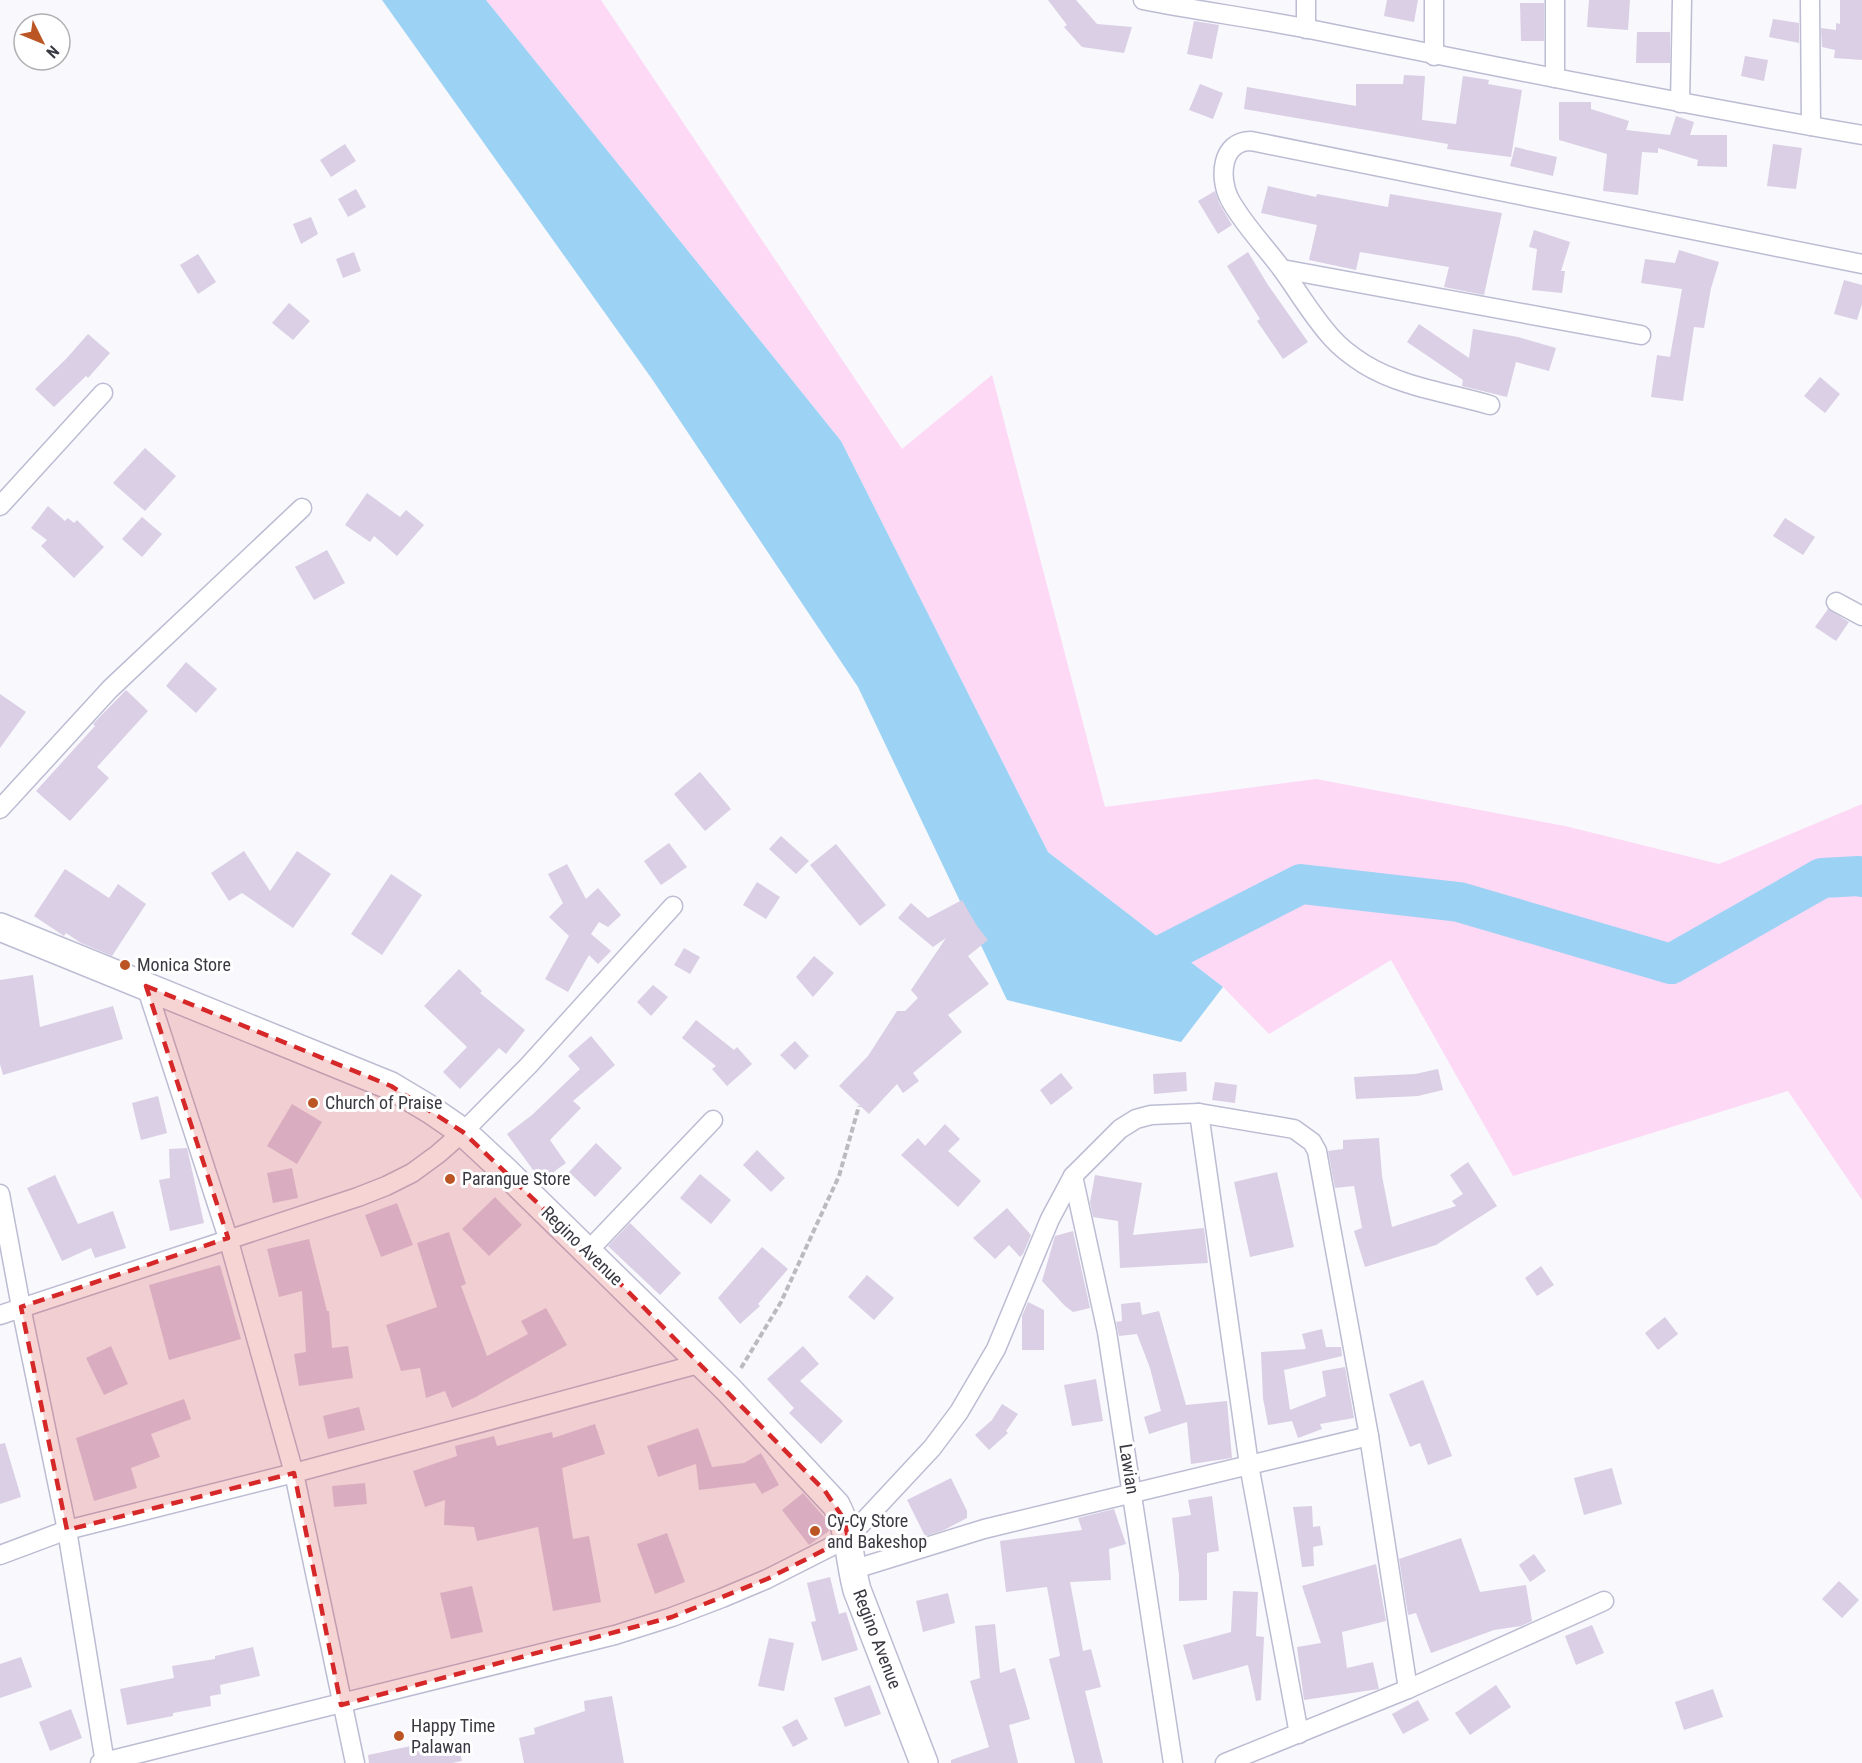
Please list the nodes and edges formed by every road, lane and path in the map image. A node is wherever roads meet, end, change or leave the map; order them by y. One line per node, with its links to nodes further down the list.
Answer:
1 (1143, 0): 7 (street)
2 (1306, 0): 8 (street)
3 (1434, 0): 9 (street)
4 (1555, 0): 10 (street)
5 (1682, 0): 11 (street)
6 (1810, 0): 12 (street)
7 (1182, 4): 8 (street)
8 (1306, 29): 9 (street)
9 (1434, 56): 10 (street)
10 (1555, 78): 11 (street)
11 (1680, 103): 12 (street)
12 (1811, 126): 13 (street)
13 (1862, 135)
14 (1862, 264): 15 (street)
15 (1282, 269): 16 (street); 18 (street)
16 (1641, 335)
17 (103, 393): 19 (street)
18 (1490, 405)
19 (0, 506)
20 (302, 508): 23 (street)
21 (1836, 602): 22 (street)
22 (1862, 616)
23 (0, 809)
24 (673, 906): 30 (street)
25 (0, 927): 26 (street, Regino Avenue)
26 (146, 986): 30 (street, Regino Avenue); 33 (street)
27 (859, 1106): 38 (path)
28 (1199, 1113): 31 (street); 39 (street); 40 (street)
29 (713, 1119): 34 (street)
30 (463, 1132): 33 (street); 34 (street, Regino Avenue)
31 (1073, 1176): 42 (street, Lawian); 44 (street)
32 (0, 1194): 35 (street)
33 (228, 1238): 35 (street); 41 (street)
34 (588, 1251): 37 (street, Regino Avenue)
35 (21, 1307): 36 (street); 43 (street)
36 (0, 1315)
37 (702, 1364): 38 (street, Regino Avenue); 41 (street)
38 (728, 1389): 44 (street, Regino Avenue)
39 (1369, 1436): 40 (street); 48 (street)
40 (1249, 1465): 42 (street); 50 (street)
41 (294, 1473): 43 (street); 49 (street)
42 (1132, 1491): 46 (street); 54 (street, Lawian)
43 (67, 1530): 45 (street); 51 (street)
44 (848, 1538): 46 (street, Regino Avenue); 49 (street)
45 (0, 1555)
46 (852, 1570): 53 (street, Regino Avenue)
47 (1604, 1602): 48 (street)
48 (1408, 1689): 50 (street)
49 (341, 1705): 51 (street); 52 (street)
50 (1299, 1734): 55 (street)
51 (103, 1763)
52 (355, 1763)
53 (924, 1763)
54 (1173, 1763)
55 (1225, 1763)

